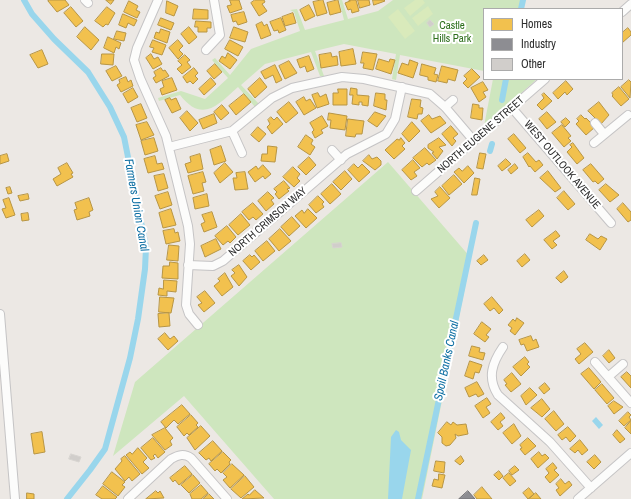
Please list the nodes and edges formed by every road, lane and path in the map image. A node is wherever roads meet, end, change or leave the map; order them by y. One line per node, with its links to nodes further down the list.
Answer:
1 (158, 0): 17 (street)
2 (214, 0): 5 (street)
3 (631, 4): 4 (street)
4 (623, 11)
5 (206, 50)
6 (544, 80): 10 (street, NORTH EUGENE STREET)
7 (402, 87): 9 (street); 13 (street); 20 (street, NORTH CRIMSON WAY)
8 (453, 100): 9 (street)
9 (445, 107): 15 (street)
10 (512, 108): 15 (street, NORTH EUGENE STREET); 22 (street, WEST OUTLOOK AVENUE)
11 (630, 115): 14 (street)
12 (595, 123): 14 (street)
13 (232, 131): 17 (street); 19 (street)
14 (604, 134): 16 (street)
15 (474, 141): 21 (street, NORTH EUGENE STREET)
16 (594, 143)
17 (169, 147): 23 (street)
18 (332, 150): 20 (street)
19 (242, 153)
20 (341, 160): 23 (street, NORTH CRIMSON WAY)
21 (416, 191)
22 (611, 223)
23 (188, 265): 25 (street)
24 (0, 314): 33 (street)
25 (198, 326)
26 (503, 347): 32 (street)
27 (595, 362): 29 (street)
28 (623, 364): 29 (street)
29 (608, 377): 30 (street)
30 (631, 403)
31 (631, 453): 32 (street)
32 (591, 488): 36 (street)
33 (15, 499)
34 (128, 499): 35 (street)
35 (227, 499)
36 (578, 499)

